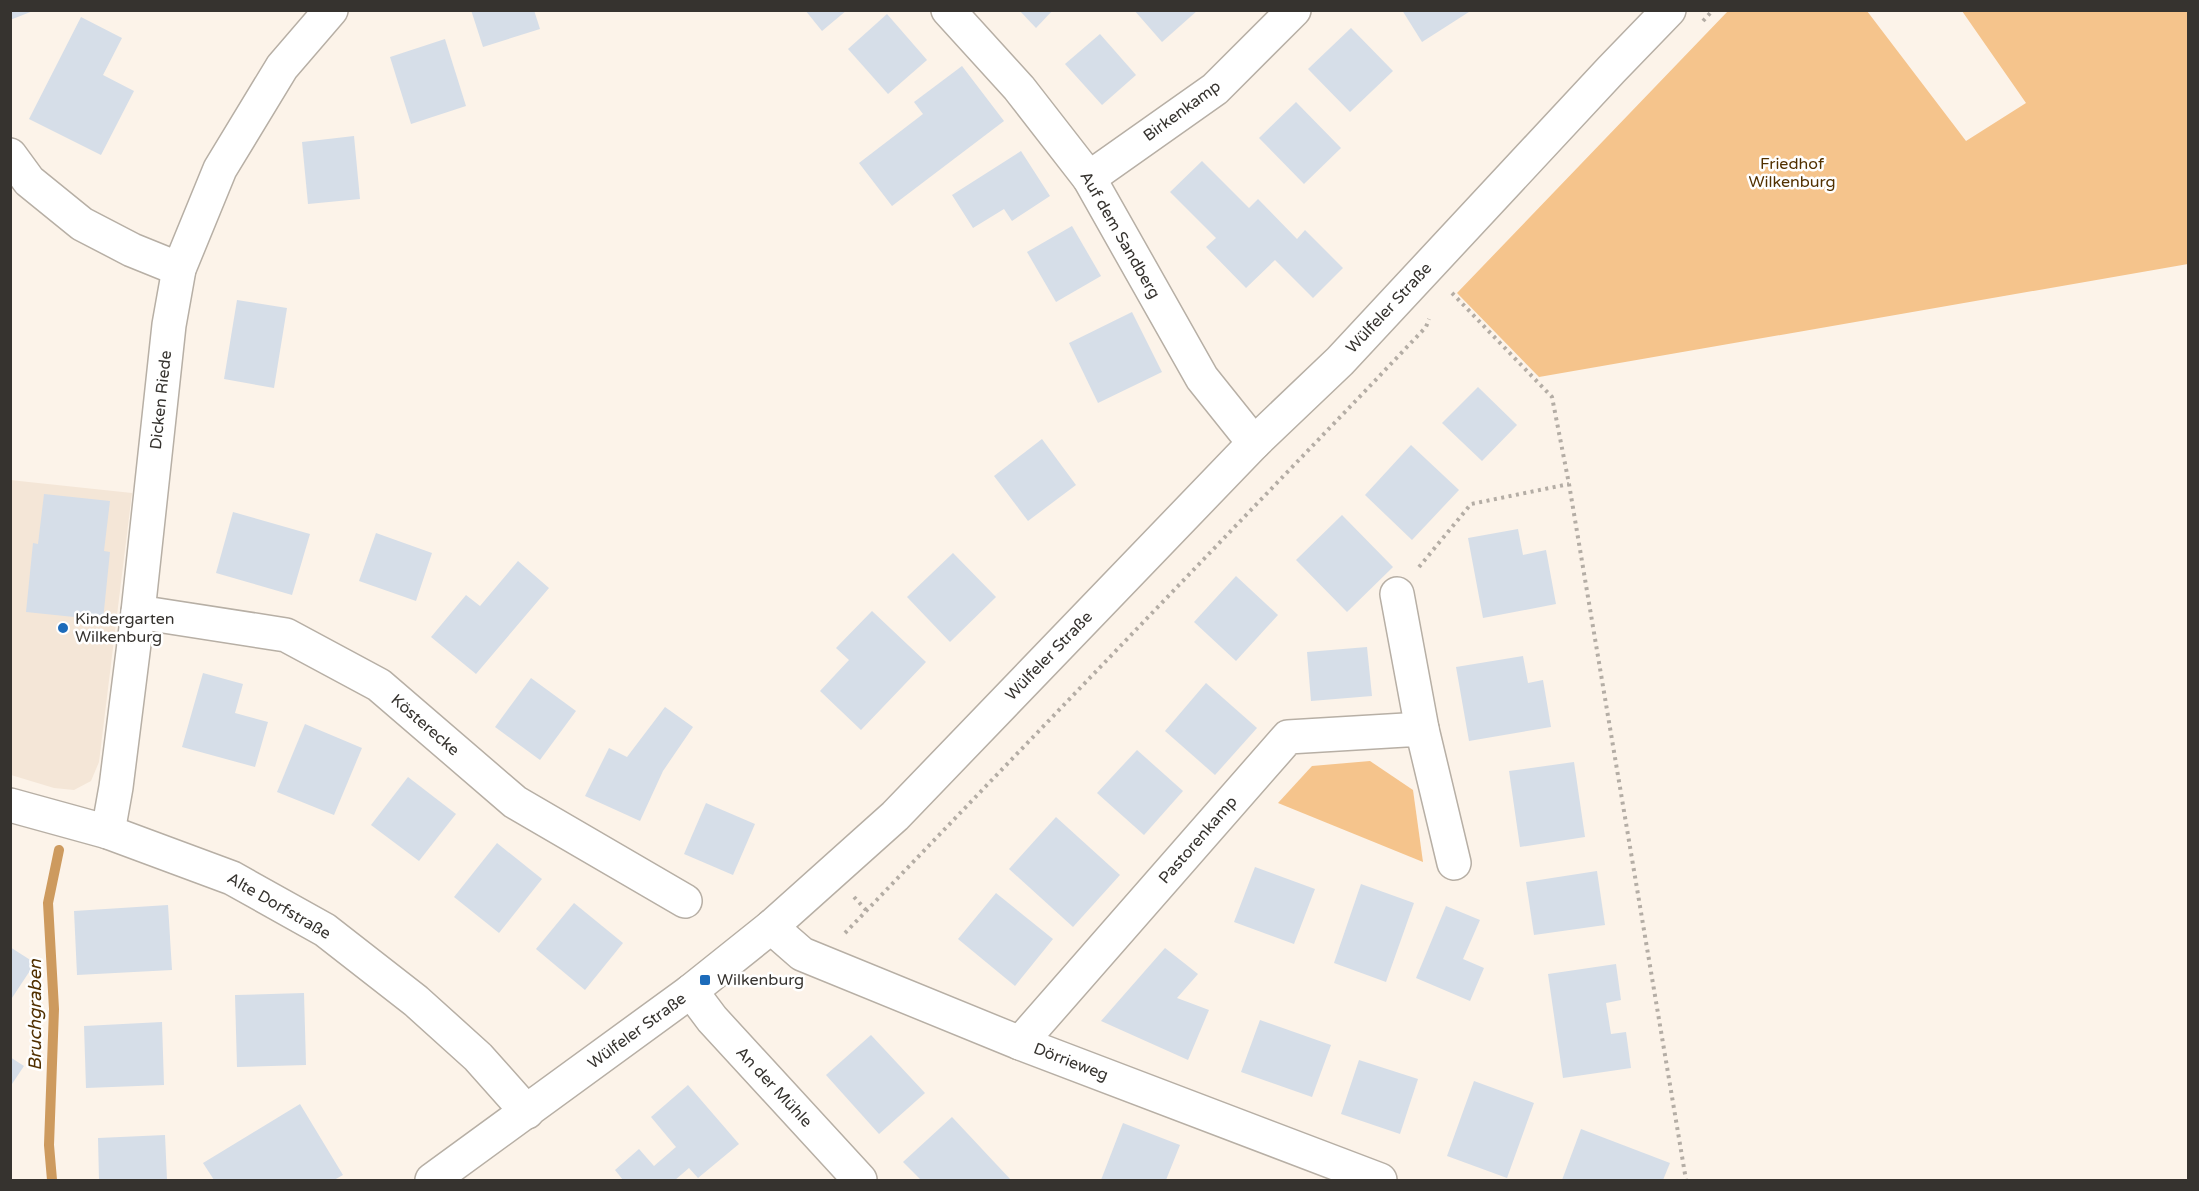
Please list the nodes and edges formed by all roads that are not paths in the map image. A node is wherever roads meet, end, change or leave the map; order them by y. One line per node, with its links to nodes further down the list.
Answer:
1 (331, 10): 7 (street, Dicken Riede)
2 (948, 10): 6 (street, Auf dem Sandberg)
3 (1294, 10): 6 (street, Birkenkamp)
4 (1669, 10): 8 (street, Wülfeler Straße)
5 (10, 155): 7 (street)
6 (1089, 178): 8 (street, Auf dem Sandberg)
7 (179, 269): 10 (street, Dicken Riede)
8 (1254, 442): 16 (street, Wülfeler Straße)
9 (1397, 594): 11 (street)
10 (138, 612): 13 (street, Dicken Riede); 15 (street, Kösterecke)
11 (1422, 729): 14 (street); 18 (street, Pastorenkamp)
12 (10, 805): 13 (street, Alte Dorfstraße)
13 (108, 832): 19 (street, Alte Dorfstraße)
14 (1454, 862)
15 (685, 901)
16 (771, 927): 17 (street, Wülfeler Straße); 18 (street, Dörrieweg)
17 (692, 991): 19 (street, Wülfeler Straße); 21 (street, An der Mühle)
18 (1020, 1043): 22 (street, Dörrieweg)
19 (527, 1112): 20 (street, Wülfeler Straße)
20 (432, 1180)
21 (860, 1180)
22 (1380, 1180)

